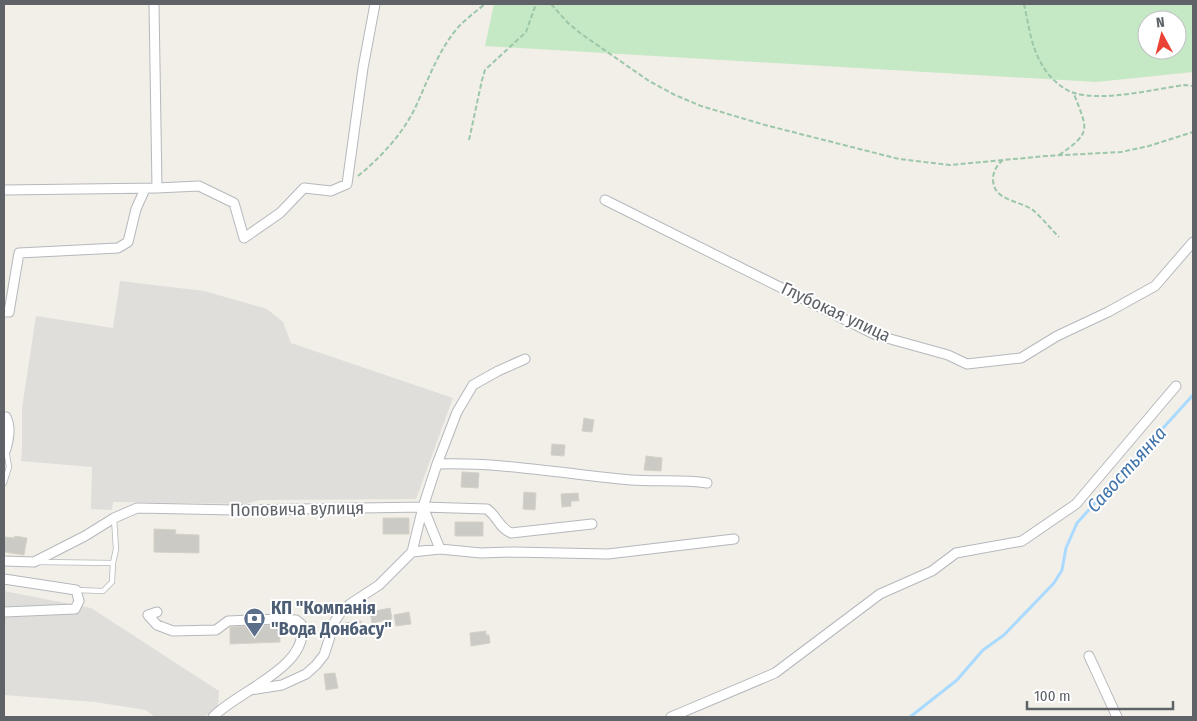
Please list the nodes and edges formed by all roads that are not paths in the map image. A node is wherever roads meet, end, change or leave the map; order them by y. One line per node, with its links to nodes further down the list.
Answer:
1 (154, 4): 3 (street)
2 (375, 4): 3 (street)
3 (157, 188): 4 (street)
4 (146, 189): 5 (street); 8 (street)
5 (4, 190)
6 (606, 200): 7 (street, Глубокая улица)
7 (1193, 242)
8 (4, 312)
9 (524, 360): 13 (street)
10 (1176, 386): 32 (street)
11 (4, 417): 12 (street)
12 (5, 449): 14 (lane)
13 (437, 464): 15 (street); 16 (street)
14 (4, 483)
15 (707, 483)
16 (423, 507): 17 (street, Поповича вулиця); 18 (street, Поповича вулиця); 20 (street); 21 (street)
17 (114, 518): 23 (street, Поповича вулиця); 24 (lane)
18 (592, 524)
19 (734, 539): 20 (street)
20 (440, 549): 21 (street)
21 (412, 552): 30 (street)
22 (4, 561): 23 (street, Поповича вулиця)
23 (34, 562): 24 (lane)
24 (113, 563): 26 (lane)
25 (4, 578): 26 (street)
26 (76, 590): 27 (street)
27 (4, 612)
28 (157, 612): 30 (street)
29 (1090, 656): 33 (street)
30 (250, 690): 31 (street)
31 (213, 717)
32 (671, 717)
33 (1117, 717)

